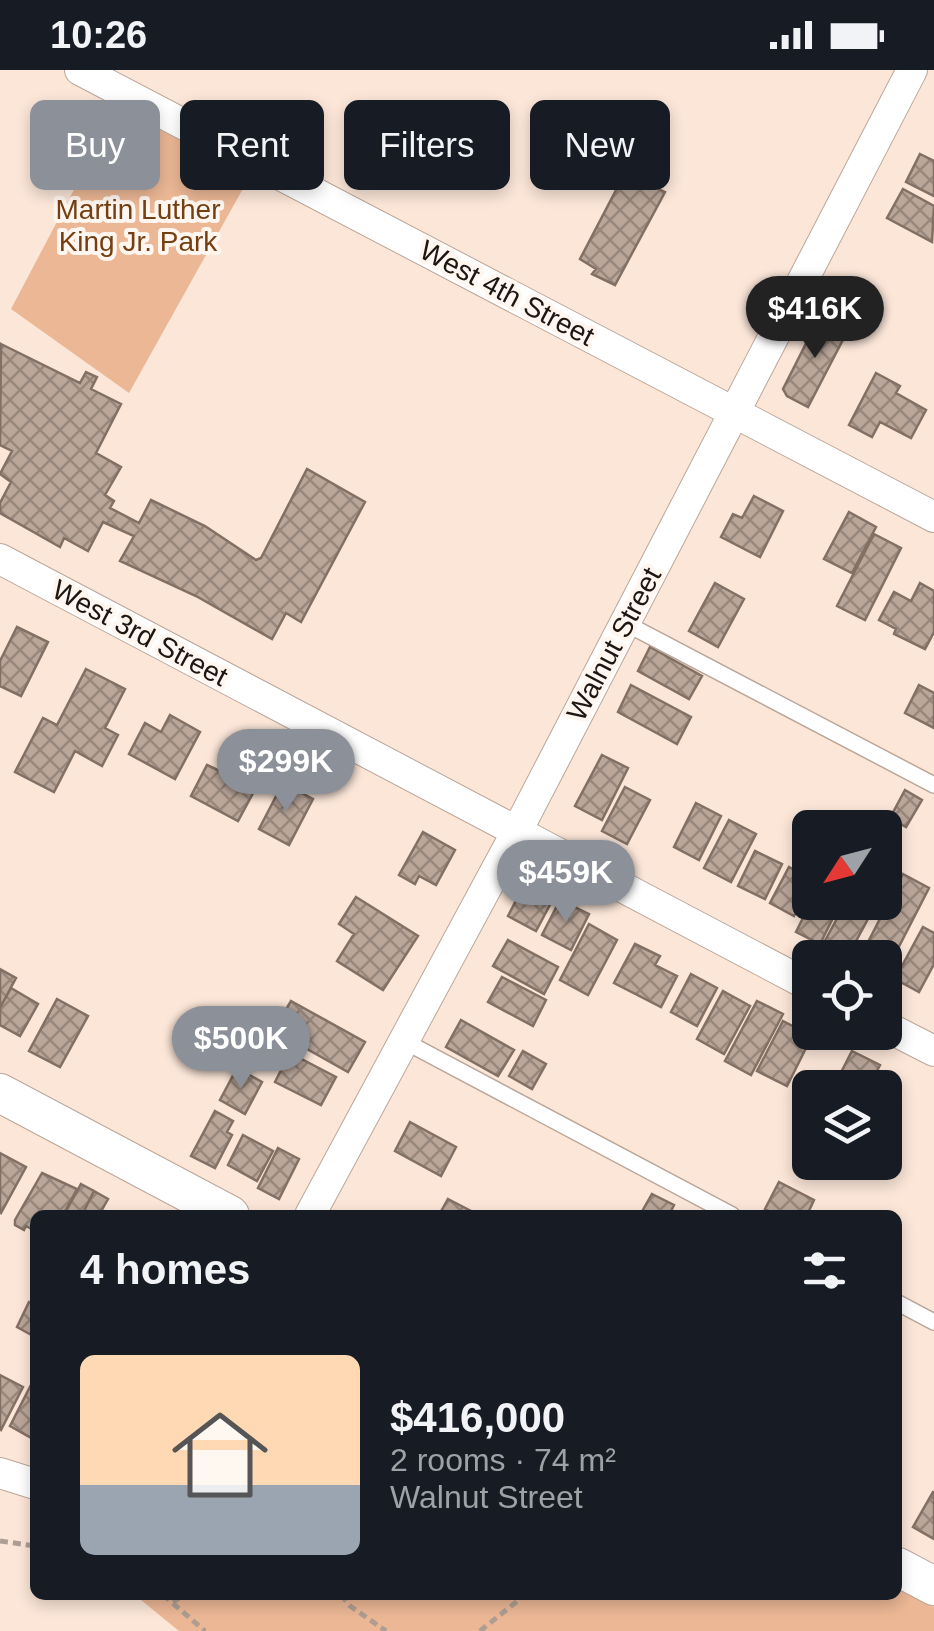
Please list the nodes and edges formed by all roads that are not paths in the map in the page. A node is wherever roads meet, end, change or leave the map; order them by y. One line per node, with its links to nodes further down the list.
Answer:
1 (80, 70): 3 (street, West 4th Street)
2 (912, 70): 3 (street, Walnut Street)
3 (736, 413): 4 (street, West 4th Street); 6 (street, Walnut Street)
4 (934, 517)
5 (0, 559): 8 (street, West 3rd Street)
6 (625, 623): 7 (lane); 8 (street, Walnut Street)
7 (934, 786)
8 (516, 832): 9 (street, West 3rd Street); 11 (street, Walnut Street)
9 (792, 977)
10 (902, 1035): 12 (street)
11 (404, 1041): 15 (street, Walnut Street); 16 (lane)
12 (934, 1051)
13 (0, 1093): 14 (street)
14 (221, 1210)
15 (313, 1210)
16 (723, 1210)
17 (902, 1305): 18 (lane)
18 (934, 1322)
19 (0, 1474): 20 (street)
20 (30, 1483)
21 (902, 1569): 22 (street)
22 (934, 1586)

